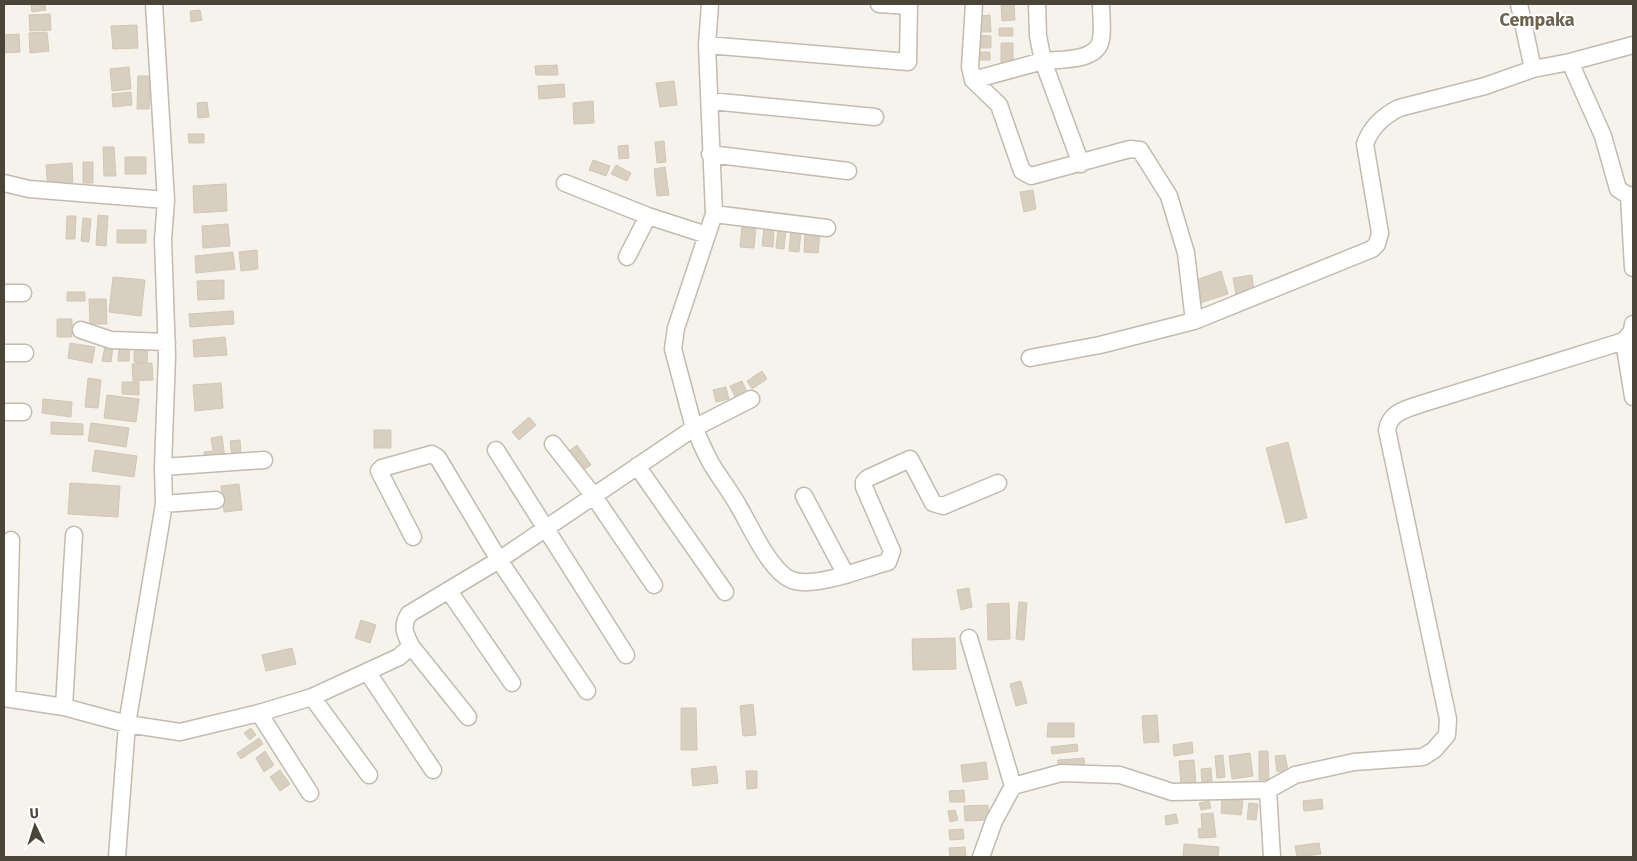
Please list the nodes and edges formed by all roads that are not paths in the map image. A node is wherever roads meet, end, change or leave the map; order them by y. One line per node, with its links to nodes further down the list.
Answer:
1 (154, 4): 23 (street)
2 (710, 4): 9 (street)
3 (879, 4): 8 (street)
4 (974, 4): 14 (street)
5 (1037, 4): 11 (street)
6 (1101, 4): 11 (street)
7 (1519, 4): 13 (street)
8 (909, 5): 9 (street)
9 (707, 45): 15 (street)
10 (1633, 45): 12 (street)
11 (1043, 61): 14 (street); 18 (street)
12 (1570, 62): 13 (street); 22 (street)
13 (1533, 69): 32 (street)
14 (974, 80): 18 (street)
15 (711, 101): 16 (street); 17 (street)
16 (875, 117)
17 (710, 154): 19 (street); 24 (street)
18 (1080, 164): 32 (street)
19 (848, 171)
20 (4, 183): 23 (street)
21 (565, 183): 25 (street)
22 (1631, 196): 29 (street)
23 (166, 200): 36 (street)
24 (714, 214): 26 (street); 27 (street)
25 (648, 216): 27 (street); 28 (street)
26 (827, 228)
27 (707, 235): 44 (street)
28 (627, 256)
29 (1633, 268)
30 (4, 293): 31 (street)
31 (23, 293)
32 (1194, 321): 39 (street)
33 (1633, 324): 35 (street)
34 (81, 330): 36 (street)
35 (1624, 341): 40 (street); 79 (street)
36 (166, 342): 49 (street)
37 (4, 353): 38 (street)
38 (25, 353)
39 (1030, 358)
40 (1633, 397)
41 (750, 399): 44 (street)
42 (4, 412): 43 (street)
43 (23, 412)
44 (694, 428): 48 (street); 60 (street)
45 (553, 444): 51 (street)
46 (496, 450): 55 (street)
47 (264, 460): 49 (street)
48 (638, 466): 51 (street); 63 (street)
49 (163, 467): 54 (street)
50 (998, 483): 60 (street)
51 (593, 495): 55 (street); 61 (street)
52 (804, 496): 60 (street)
53 (216, 500): 54 (street)
54 (164, 504): 75 (street)
55 (545, 529): 59 (street); 66 (street)
56 (74, 534): 72 (street)
57 (413, 537): 59 (street)
58 (11, 540): 71 (street)
59 (499, 560): 62 (street); 69 (street)
60 (846, 575)
61 (654, 585)
62 (449, 591): 65 (street); 68 (street)
63 (725, 592)
64 (969, 638): 78 (street)
65 (411, 646): 67 (street); 74 (street)
66 (626, 655)
67 (368, 673): 70 (street); 76 (street)
68 (512, 682)
69 (587, 691)
70 (312, 697): 73 (street); 77 (street)
71 (6, 698): 72 (street)
72 (64, 707): 75 (street)
73 (259, 713): 75 (street); 80 (street)
74 (468, 718)
75 (127, 724): 81 (street)
76 (433, 770)
77 (369, 775)
78 (1012, 786): 79 (street); 82 (street)
79 (1268, 790): 83 (street)
80 (310, 793)
81 (117, 857)
82 (981, 857)
83 (1272, 857)

